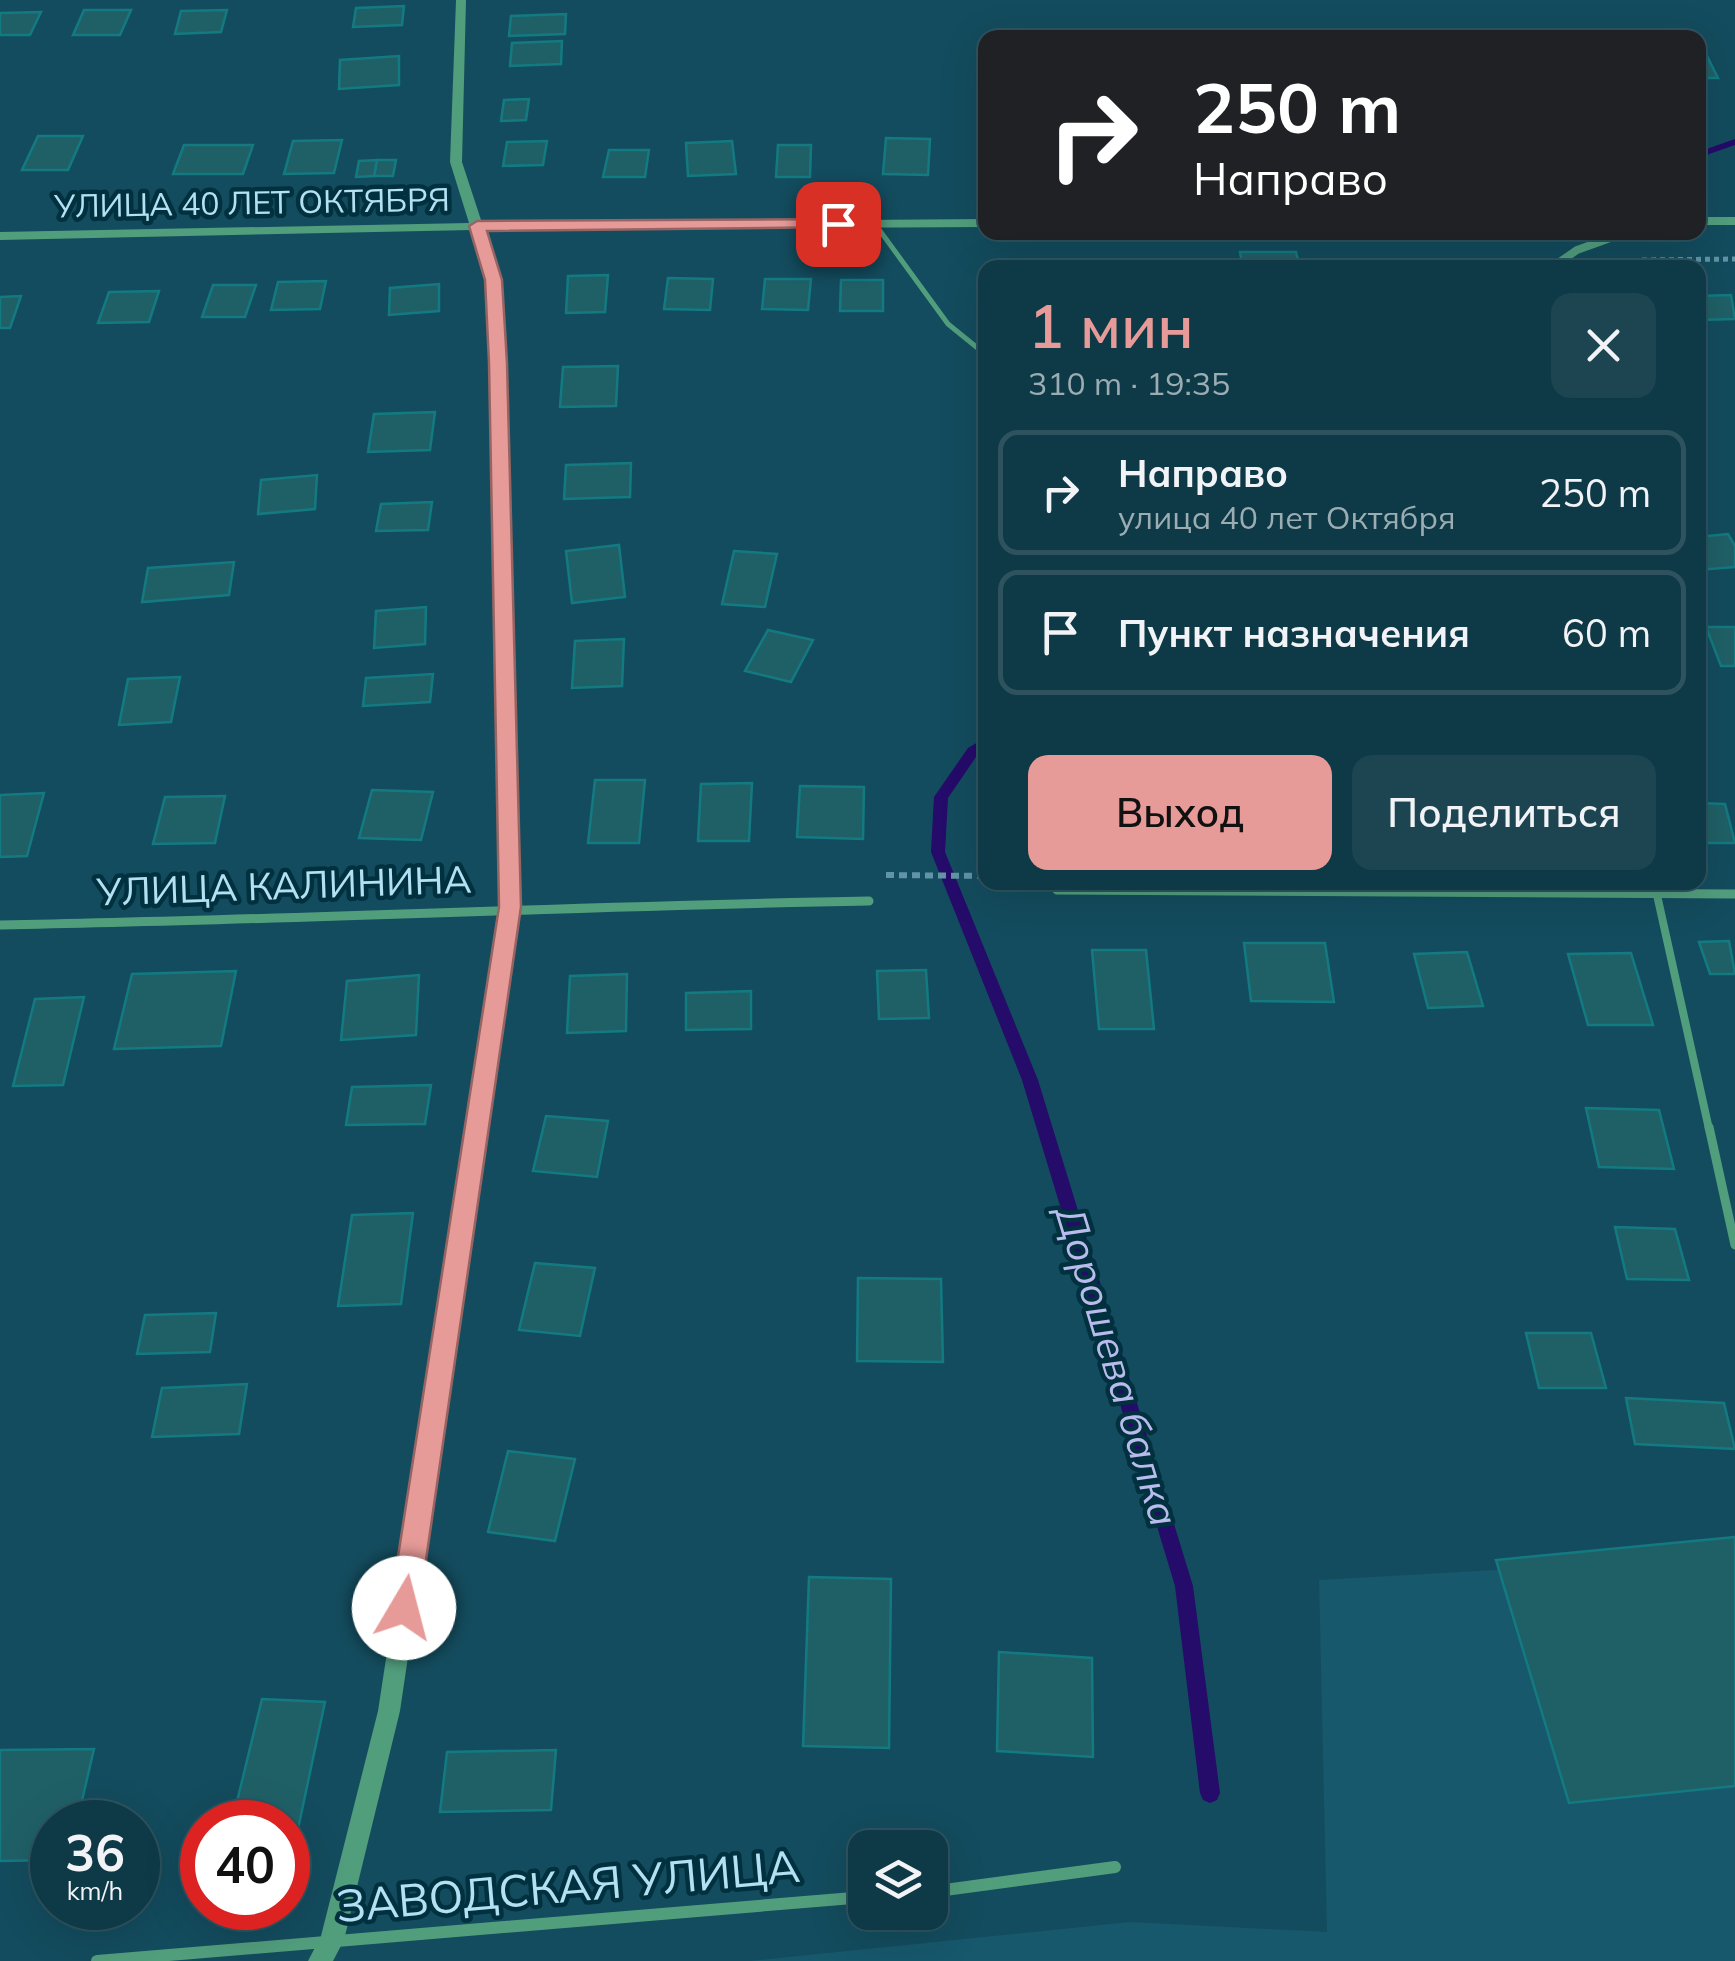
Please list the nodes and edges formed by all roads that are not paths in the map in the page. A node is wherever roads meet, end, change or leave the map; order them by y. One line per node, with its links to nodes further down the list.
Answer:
1 (461, 0): 6 (street)
2 (1706, 221): 3 (street)
3 (1735, 221)
4 (978, 223): 5 (street, УЛИЦА 40 ЛЕТ ОКТЯБРЯ)
5 (875, 224): 6 (street, УЛИЦА 40 ЛЕТ ОКТЯБРЯ); 10 (lane)
6 (477, 226): 7 (street, УЛИЦА 40 ЛЕТ ОКТЯБРЯ); 17 (street)
7 (0, 236)
8 (1605, 240): 9 (street)
9 (1563, 260)
10 (978, 348)
11 (1057, 890): 14 (street)
12 (1694, 890): 15 (street)
13 (1735, 894): 15 (street)
14 (1656, 895): 15 (street); 19 (lane)
15 (1696, 895)
16 (870, 901): 17 (street, УЛИЦА КАЛИНИНА)
17 (510, 907): 18 (street, УЛИЦА КАЛИНИНА); 23 (street)
18 (0, 925)
19 (1735, 1245)
20 (1115, 1867): 21 (street)
21 (948, 1890)
22 (848, 1898): 23 (street, ЗАВОДСКАЯ УЛИЦА)
23 (332, 1940): 24 (street, ЗАВОДСКАЯ УЛИЦА); 25 (street)
24 (97, 1961)
25 (320, 1961)

